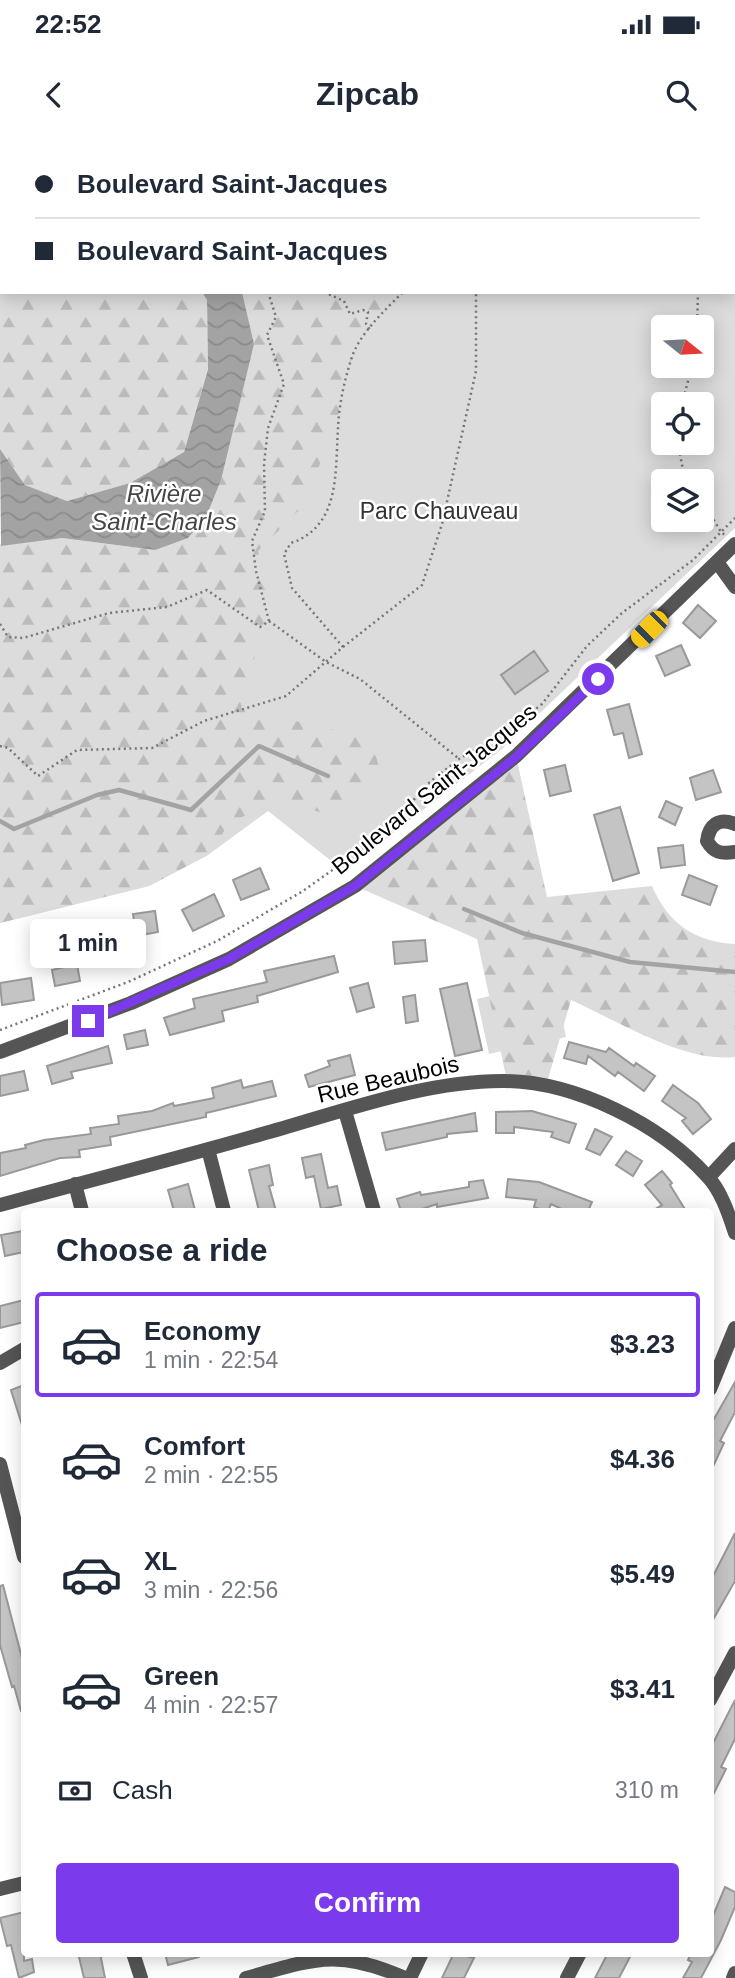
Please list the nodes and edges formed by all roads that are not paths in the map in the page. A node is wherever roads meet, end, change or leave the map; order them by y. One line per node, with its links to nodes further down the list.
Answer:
1 (734, 547): 2 (street, Boulevard Saint-Jacques)
2 (717, 562): 3 (street); 6 (street, Boulevard Saint-Jacques)
3 (735, 587)
4 (735, 824): 5 (street)
5 (735, 852)
6 (0, 1052)
7 (345, 1111): 8 (street, Rue Beaubois); 10 (street, Rue Beaubois); 15 (street)
8 (208, 1149): 11 (street, Rue Beaubois); 14 (street)
9 (735, 1149): 10 (street)
10 (709, 1177): 16 (street, Rue Beaubois)
11 (75, 1184): 12 (street, Rue Beaubois); 13 (street)
12 (0, 1205)
13 (81, 1208)
14 (223, 1208)
15 (373, 1208)
16 (735, 1233)
17 (735, 1328): 20 (street)
18 (21, 1351): 19 (street)
19 (0, 1363)
20 (714, 1378)
21 (0, 1464): 22 (street)
22 (21, 1545)
23 (735, 1653): 24 (street)
24 (714, 1692)
25 (21, 1884): 26 (street)
26 (0, 1889)
27 (134, 1957): 31 (street)
28 (420, 1957): 33 (street)
29 (578, 1957): 34 (street)
30 (735, 1973): 35 (street)
31 (141, 1978)
32 (246, 1978): 33 (street)
33 (408, 1978)
34 (567, 1978)
35 (733, 1978)

